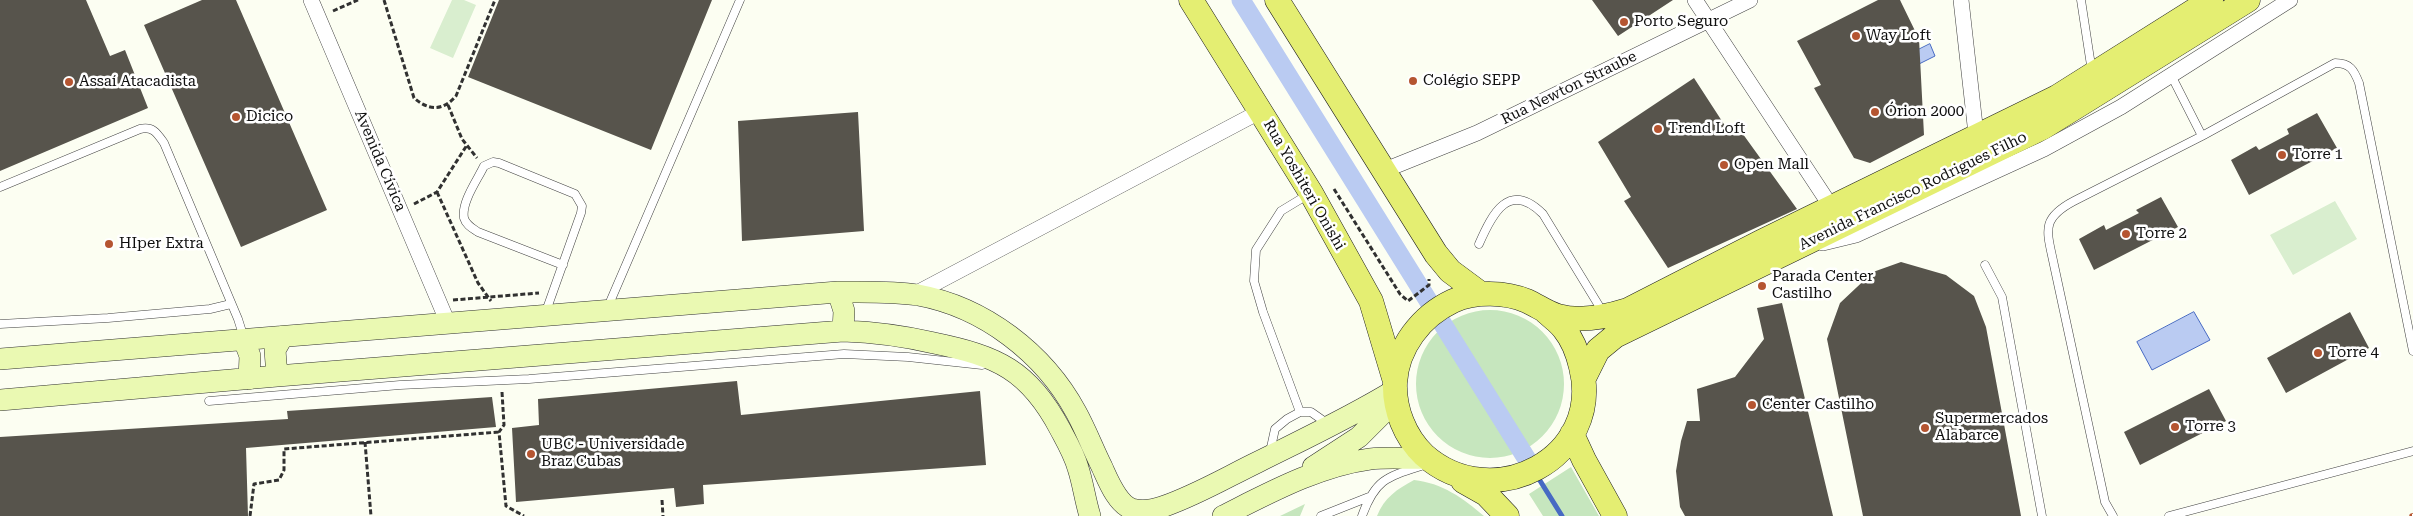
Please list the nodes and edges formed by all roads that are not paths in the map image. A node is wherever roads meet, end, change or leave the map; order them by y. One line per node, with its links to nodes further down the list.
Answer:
1 (311, 0): 33 (street, Avenida Cívica)
2 (740, 0): 29 (lane)
3 (1191, 0): 14 (main road, Rua Yoshiteri Onishi)
4 (1277, 0): 17 (main road)
5 (1750, 0): 11 (street, Rua Newton Straube)
6 (1960, 0): 16 (street)
7 (2081, 0): 12 (lane)
8 (2211, 0): 12 (main road, Avenida Francisco Rodrigues Filho)
9 (2248, 0): 16 (main road, Avenida Francisco Rodrigues Filho)
10 (2290, 0): 13 (street)
11 (1701, 8): 17 (street, Rua Newton Straube); 20 (street)
12 (2092, 74): 16 (main road, Avenida Francisco Rodrigues Filho)
13 (2172, 75): 15 (lane); 22 (street)
14 (1261, 111): 19 (main road, Rua Yoshiteri Onishi); 27 (street)
15 (2202, 136): 38 (lane); 64 (lane)
16 (1978, 148): 20 (main road, Avenida Francisco Rodrigues Filho); 22 (main road, Avenida Francisco Rodrigues Filho)
17 (1385, 170): 26 (main road)
18 (0, 187): 28 (lane)
19 (1321, 189): 43 (main road, Rua Yoshiteri Onishi); 46 (lane)
20 (1832, 208): 32 (main road, Avenida Francisco Rodrigues Filho)
21 (1479, 244): 32 (lane)
22 (1791, 250): 40 (main road, Avenida Francisco Rodrigues Filho)
23 (562, 265): 23 (lane); 31 (lane)
24 (1985, 265): 63 (lane)
25 (848, 292): 27 (street); 29 (street); 37 (street)
26 (1481, 294): 30 (main road, Avenida Francisco Rodrigues Filho); 43 (main road, Avenida Francisco Rodrigues Filho)
27 (913, 295): 55 (street)
28 (231, 304): 34 (lane); 36 (lane)
29 (607, 310): 31 (street)
30 (1545, 311): 32 (main road, Avenida Francisco Rodrigues Filho); 40 (main road, Avenida Francisco Rodrigues Filho)
31 (544, 316): 33 (street)
32 (1606, 317)
33 (448, 323): 35 (street)
34 (0, 324)
35 (283, 336): 36 (street); 41 (street)
36 (244, 340): 39 (street); 42 (street)
37 (849, 343): 41 (street); 56 (street)
38 (2413, 351)
39 (0, 359)
40 (1584, 378): 48 (main road, Avenida Francisco Rodrigues Filho)
41 (278, 386): 42 (street)
42 (250, 388): 44 (street); 45 (lane)
43 (1395, 390): 47 (street); 51 (main road, Avenida Francisco Rodrigues Filho); 52 (street, Avenida Francisco Rodrigues Filho)
44 (0, 400)
45 (209, 402)
46 (1300, 412): 47 (lane); 50 (lane)
47 (1330, 426): 50 (street)
48 (1572, 434): 51 (main road, Avenida Francisco Rodrigues Filho); 62 (main road)
49 (2413, 451): 65 (lane)
50 (1269, 456): 55 (street)
51 (1434, 463): 52 (street, Avenida Francisco Rodrigues Filho); 53 (lane); 61 (main road)
52 (1284, 486): 57 (street, Avenida Francisco Rodrigues Filho)
53 (1369, 497): 54 (lane); 60 (lane)
54 (1348, 506): 58 (lane); 59 (lane)
55 (1124, 512)
56 (1089, 515)
57 (1223, 516)
58 (1321, 516)
59 (1344, 516)
60 (1362, 516)
61 (1507, 516)
62 (1615, 516)
63 (2042, 516)
64 (2113, 516)
65 (2169, 516)

